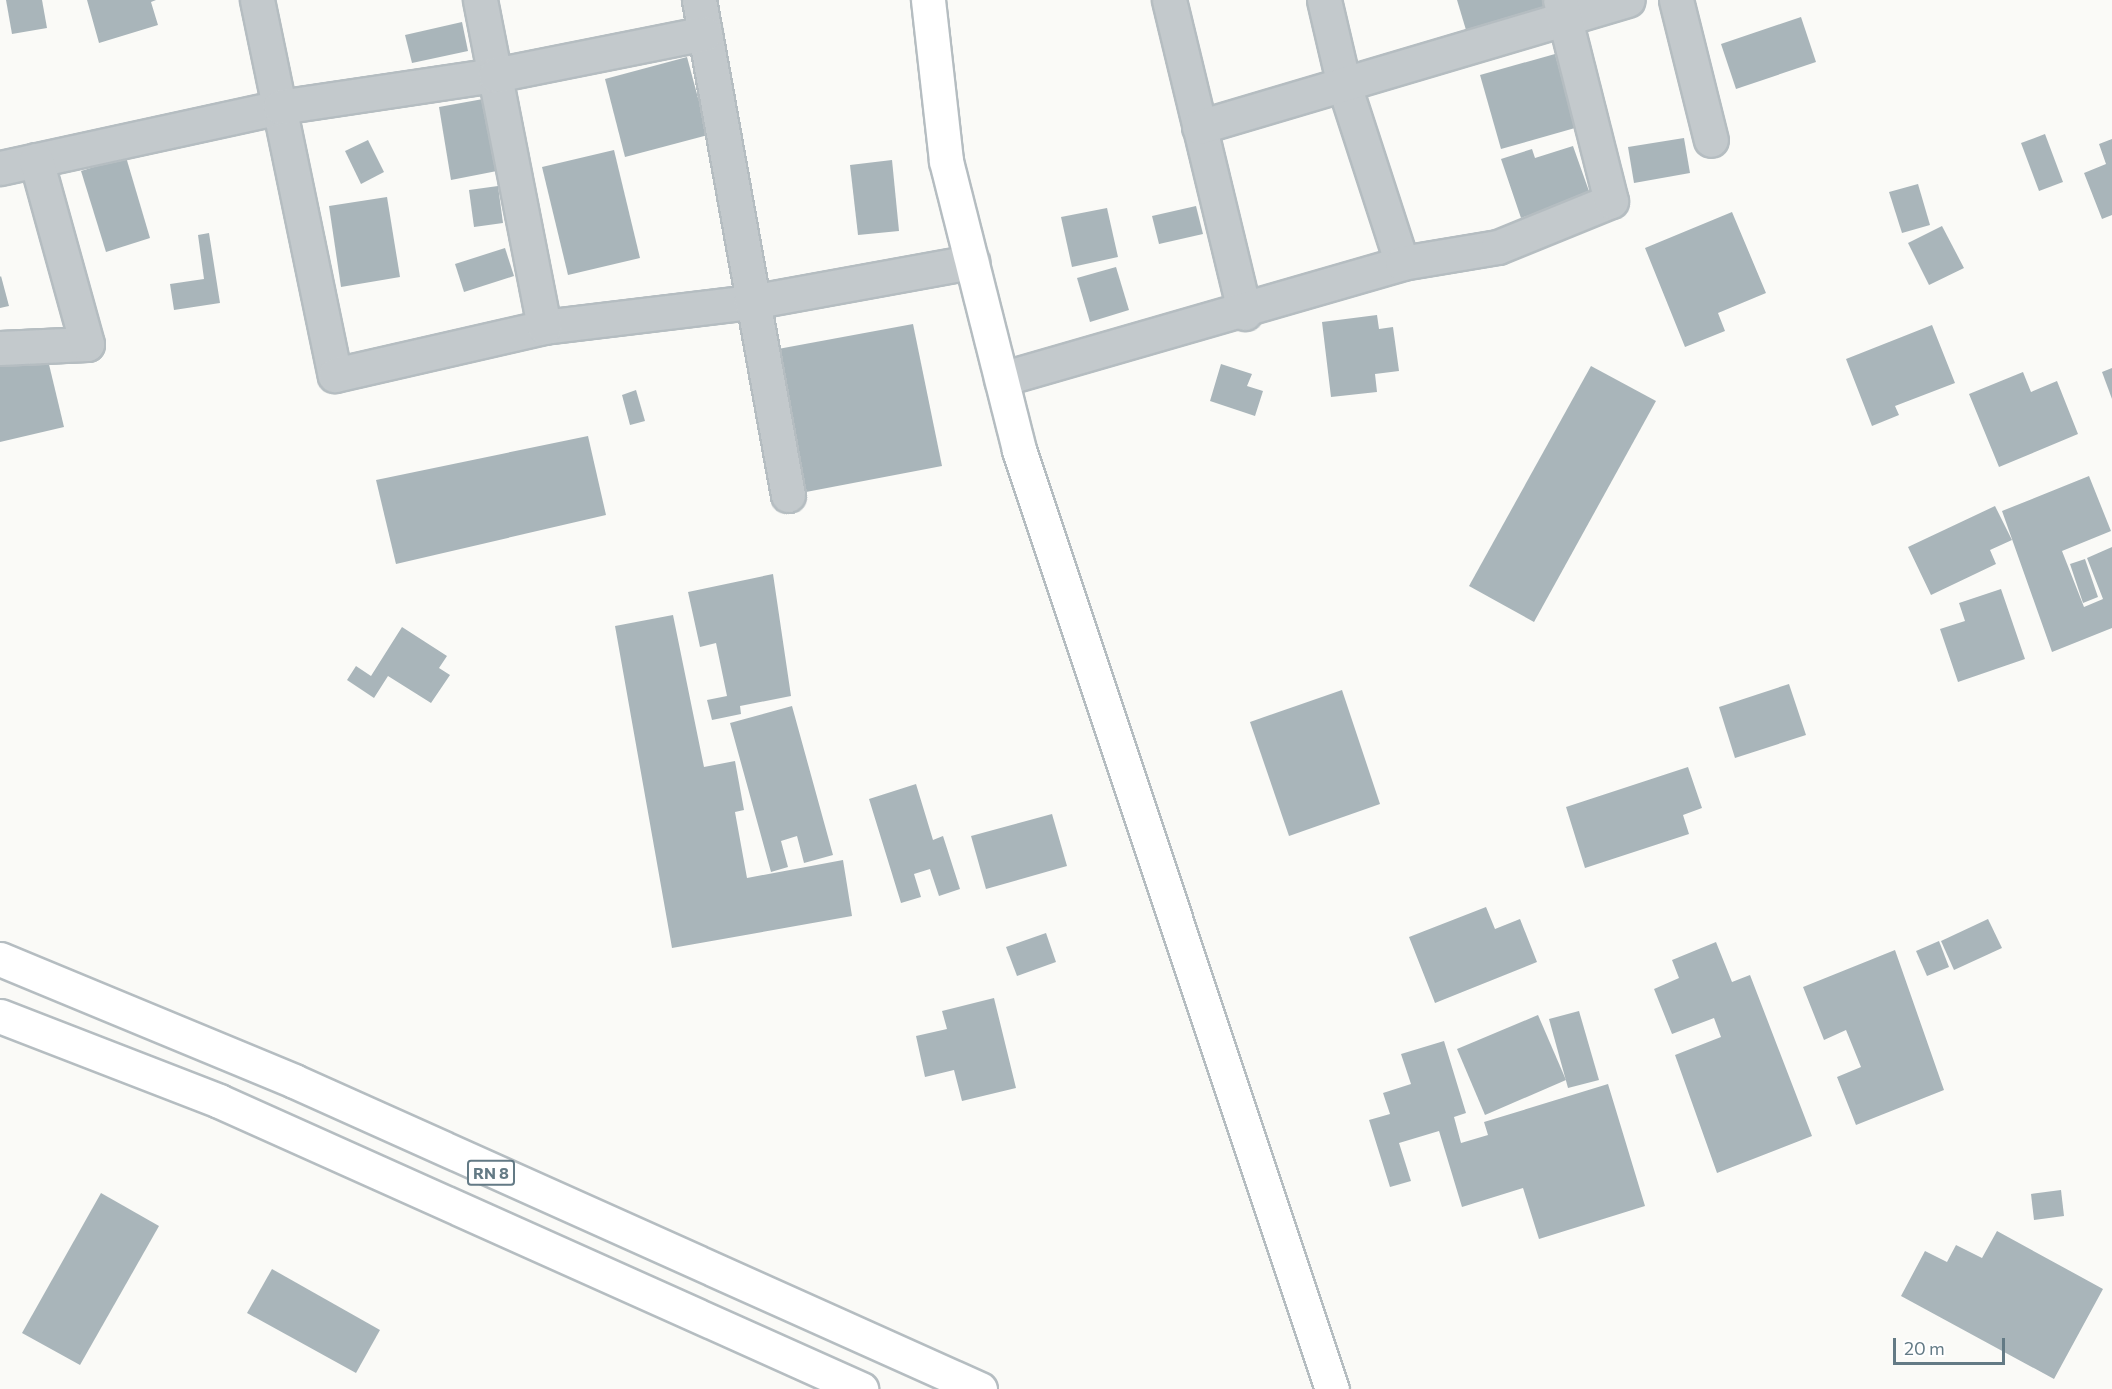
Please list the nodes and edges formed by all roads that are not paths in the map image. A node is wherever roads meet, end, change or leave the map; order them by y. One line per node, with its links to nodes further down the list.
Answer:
1 (257, 0): 13 (street)
2 (480, 0): 11 (street)
3 (699, 0): 10 (street)
4 (928, 0): 18 (main road)
5 (1169, 0): 14 (street)
6 (1324, 0): 12 (street)
7 (1628, 0): 9 (street)
8 (1676, 0): 15 (street)
9 (1564, 10): 12 (street); 19 (street)
10 (705, 33): 11 (street); 20 (street)
11 (495, 75): 13 (street); 22 (street)
12 (1344, 85): 14 (street); 19 (street)
13 (279, 107): 16 (street); 22 (street)
14 (1199, 128): 21 (street)
15 (1711, 140)
16 (36, 160): 17 (street); 23 (street)
17 (0, 168)
18 (972, 262): 20 (street); 24 (main road)
19 (1402, 263): 21 (street)
20 (751, 302): 22 (street); 25 (street)
21 (1245, 313): 24 (street)
22 (544, 327)
23 (0, 348)
24 (1001, 379): 30 (main road)
25 (788, 495)
26 (0, 959): 29 (main road, RN 8)
27 (0, 1016): 28 (main road, RN 8)
28 (861, 1389)
29 (980, 1389)
30 (1332, 1389)

